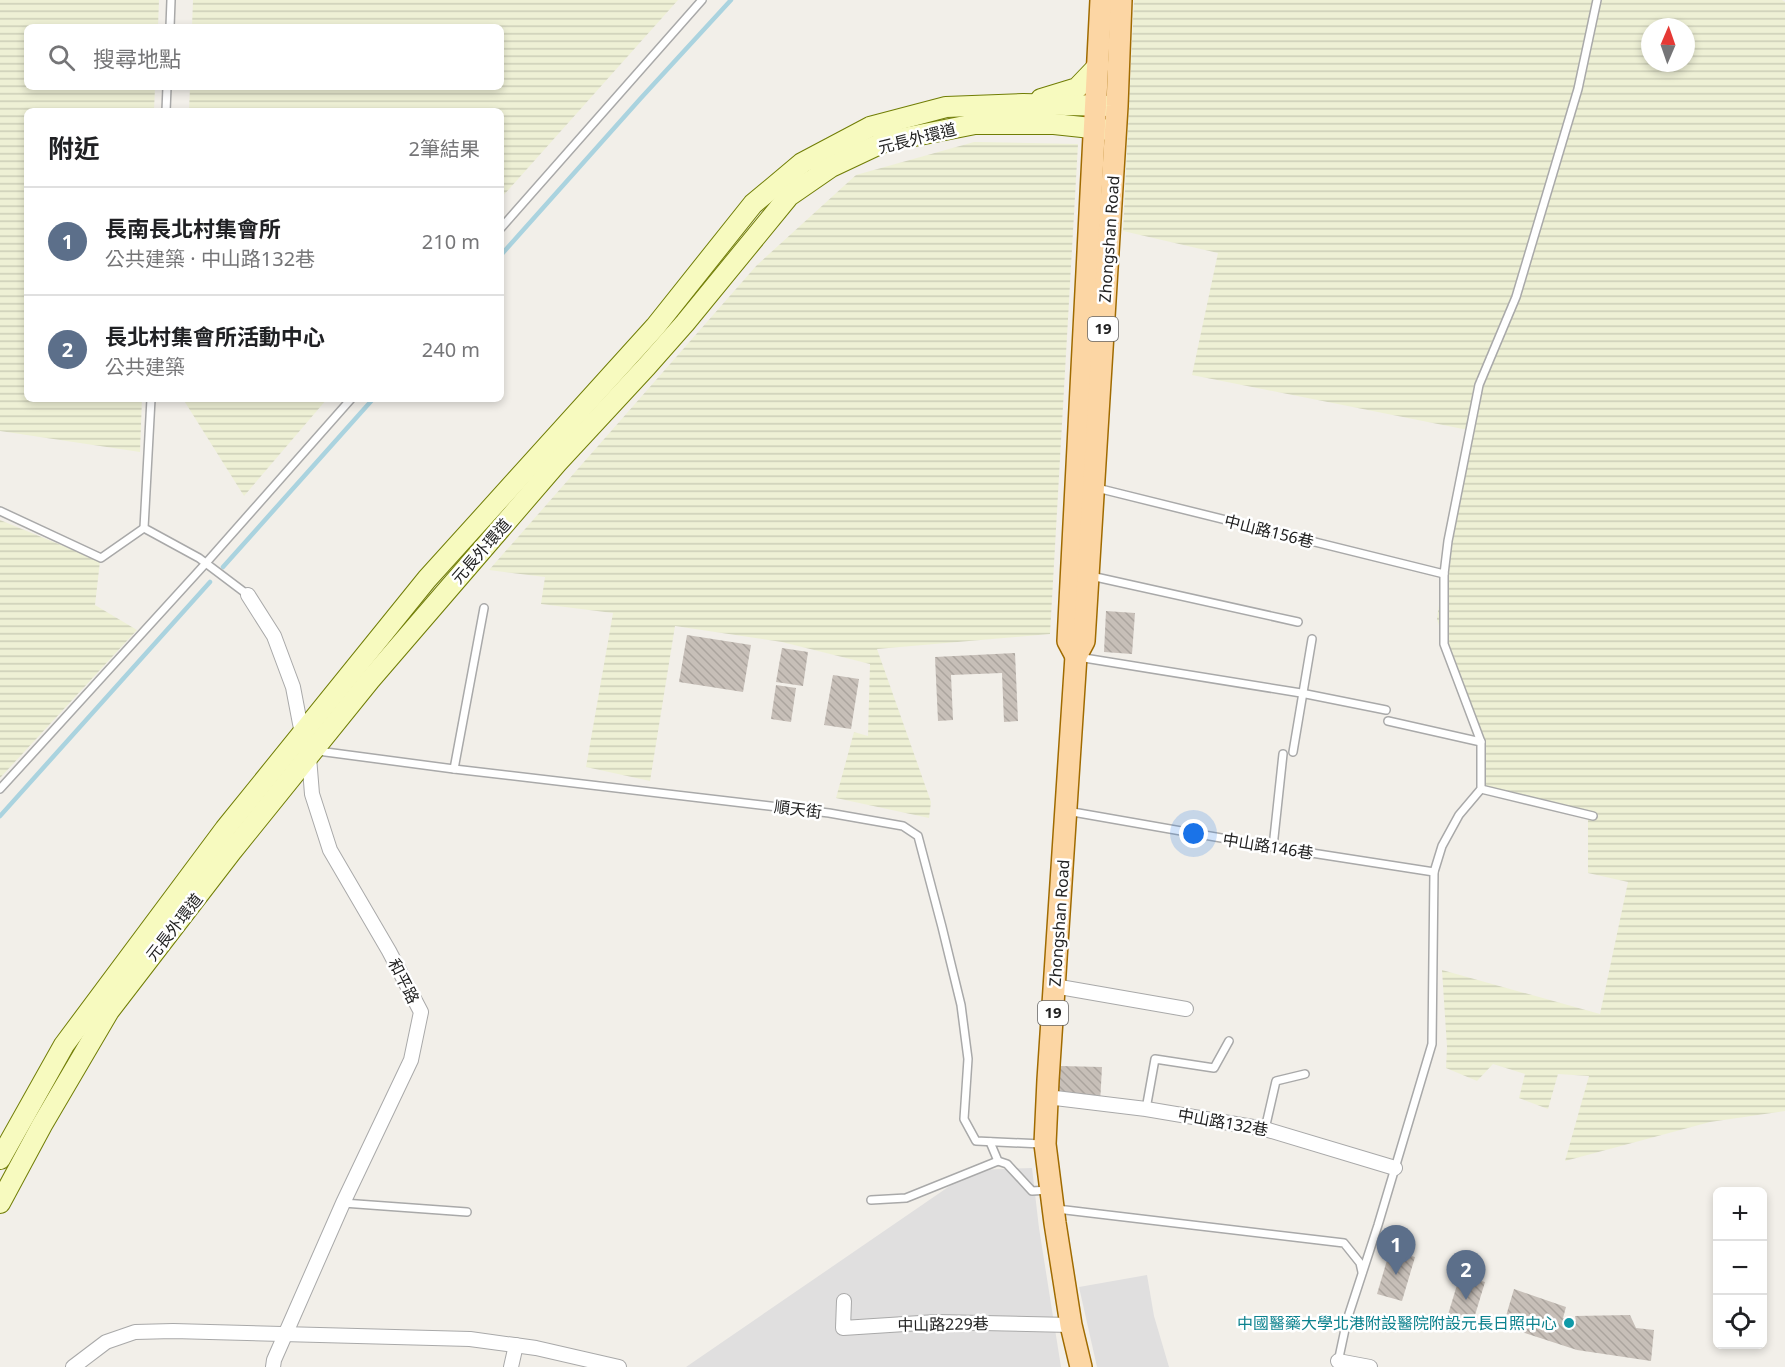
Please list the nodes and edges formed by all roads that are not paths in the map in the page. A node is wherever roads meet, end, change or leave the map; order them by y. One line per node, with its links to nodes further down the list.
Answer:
1 (171, 0): 6 (lane)
2 (702, 0): 13 (lane)
3 (1101, 0): 7 (main road, Zhongshan Road / 19)
4 (1121, 0): 10 (main road, Zhongshan Road / 19)
5 (1598, 0): 20 (lane)
6 (170, 24)
7 (1099, 65): 9 (street); 10 (main road, Zhongshan Road / 19)
8 (167, 90): 11 (lane)
9 (1023, 104): 10 (street, 元長外環道); 30 (street, 元長外環道)
10 (1107, 106): 12 (main road, Zhongshan Road / 19)
11 (165, 108)
12 (1105, 129): 16 (main road, Zhongshan Road / 19); 26 (main road, Zhongshan Road / 19); 33 (street, 元長外環道)
13 (504, 225)
14 (151, 402): 18 (lane)
15 (348, 402): 19 (lane)
16 (1094, 487): 20 (lane, 中山路156巷); 21 (main road, Zhongshan Road / 19)
17 (0, 511): 18 (lane)
18 (144, 528): 19 (lane)
19 (206, 563): 22 (lane); 36 (lane)
20 (1444, 574): 31 (lane)
21 (1088, 575): 24 (lane); 26 (main road, Zhongshan Road / 19)
22 (248, 595): 30 (street, 和平路)
23 (484, 608): 35 (lane)
24 (1298, 622)
25 (1312, 639): 27 (lane)
26 (1076, 656): 27 (lane); 38 (main road, Zhongshan Road / 19)
27 (1302, 693): 28 (lane); 32 (lane)
28 (1386, 710)
29 (1388, 721): 31 (lane)
30 (302, 734): 33 (street, 和平路); 51 (street, 元長外環道)
31 (1481, 742): 37 (lane)
32 (1293, 752)
33 (312, 754): 35 (lane, 順天街); 56 (street, 元長外環道); 57 (street, 和平路)
34 (1282, 754): 40 (lane)
35 (454, 769): 49 (lane, 順天街)
36 (0, 789)
37 (1481, 789): 39 (lane); 41 (lane)
38 (1067, 811): 40 (lane, 中山路146巷); 42 (main road, Zhongshan Road / 19)
39 (1593, 816)
40 (1273, 847): 41 (lane, 中山路146巷)
41 (1434, 872): 53 (lane)
42 (1054, 986): 43 (street); 46 (main road, Zhongshan Road / 19)
43 (1186, 1009)
44 (1229, 1041): 47 (lane)
45 (1305, 1074): 48 (lane)
46 (1047, 1097): 47 (street, 中山路132巷); 50 (main road, Zhongshan Road / 19)
47 (1146, 1108): 48 (street, 中山路132巷)
48 (1265, 1129): 53 (street, 中山路132巷)
49 (990, 1142): 50 (lane); 52 (lane)
50 (1046, 1144): 54 (main road, Zhongshan Road / 19)
51 (0, 1160)
52 (998, 1161): 54 (lane); 55 (lane)
53 (1395, 1167): 59 (lane)
54 (1053, 1199): 59 (lane); 61 (main road, Zhongshan Road / 19)
55 (871, 1200)
56 (0, 1203)
57 (343, 1203): 58 (lane); 62 (street, 和平路)
58 (467, 1212)
59 (1362, 1272): 64 (lane)
60 (844, 1301): 61 (street, 中山路229巷)
61 (1071, 1324): 69 (main road, Zhongshan Road / 19)
62 (285, 1334): 63 (street); 65 (street); 66 (street, 和平路)
63 (516, 1345): 67 (street); 68 (street)
64 (1337, 1364): 70 (street)
65 (73, 1367)
66 (273, 1367)
67 (511, 1367)
68 (619, 1367)
69 (1082, 1367)
70 (1370, 1367)

